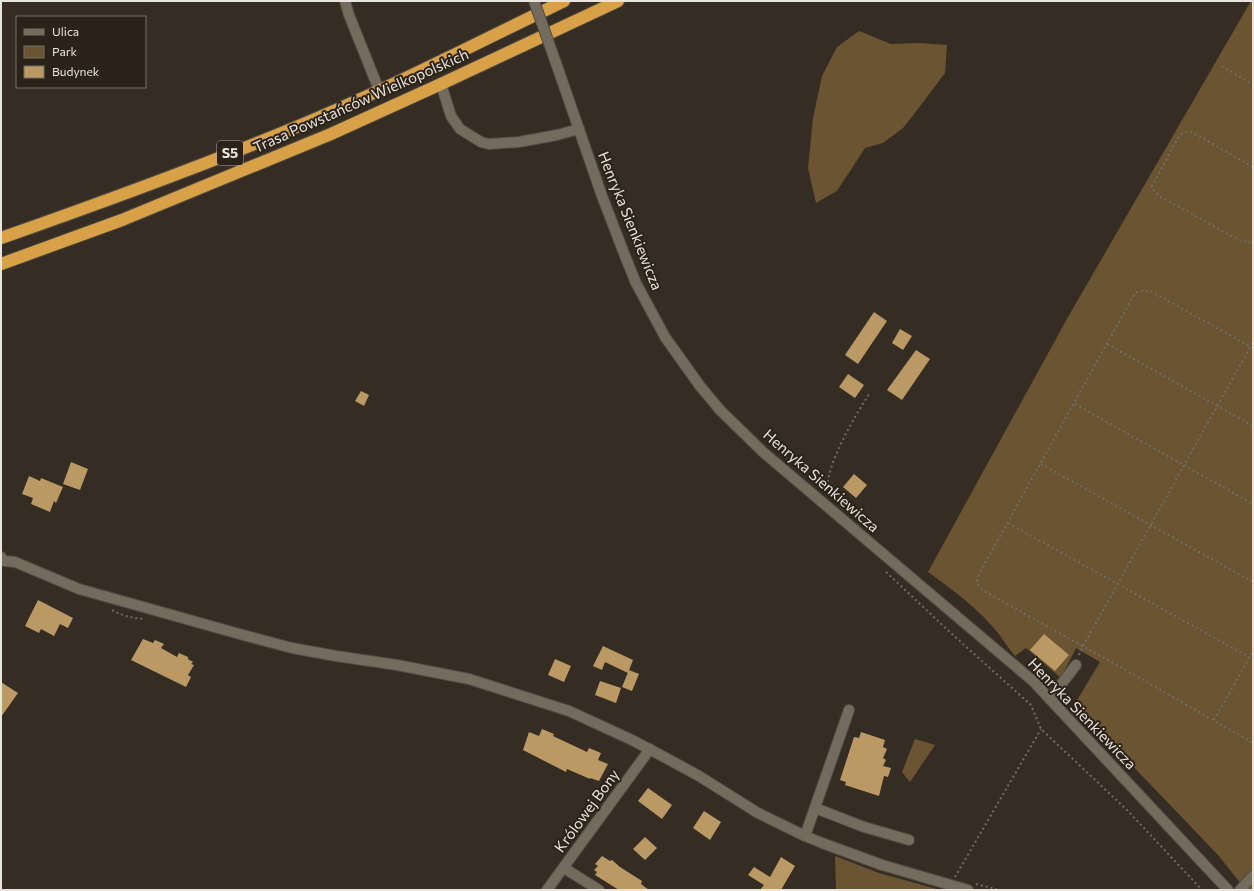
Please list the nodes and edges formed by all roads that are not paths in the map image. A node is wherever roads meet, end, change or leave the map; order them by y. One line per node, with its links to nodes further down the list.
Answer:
1 (345, 1): 6 (street)
2 (534, 1): 7 (street, Henryka Sienkiewicza, bridge)
3 (564, 1): 6 (highway, Trasa Powstańców Wielkopolskich / S5)
4 (618, 1): 5 (highway, Trasa Powstańców Wielkopolskich / S5)
5 (441, 84): 7 (street); 9 (highway, Trasa Powstańców Wielkopolskich / S5)
6 (379, 90): 8 (highway, Trasa Powstańców Wielkopolskich / S5)
7 (579, 129): 12 (street, Henryka Sienkiewicza)
8 (1, 238)
9 (1, 264)
10 (2, 560): 14 (street)
11 (1076, 665): 12 (street)
12 (1050, 699): 23 (street, Henryka Sienkiewicza)
13 (849, 710): 15 (street)
14 (650, 749): 16 (street); 18 (street, Królowej Bony)
15 (815, 808): 16 (street); 17 (street)
16 (805, 836): 20 (street)
17 (909, 840)
18 (564, 868): 21 (street, Królowej Bony); 22 (street)
19 (1253, 876): 24 (street)
20 (969, 886)
21 (547, 890)
22 (599, 890)
23 (1228, 890)
24 (1240, 890)

